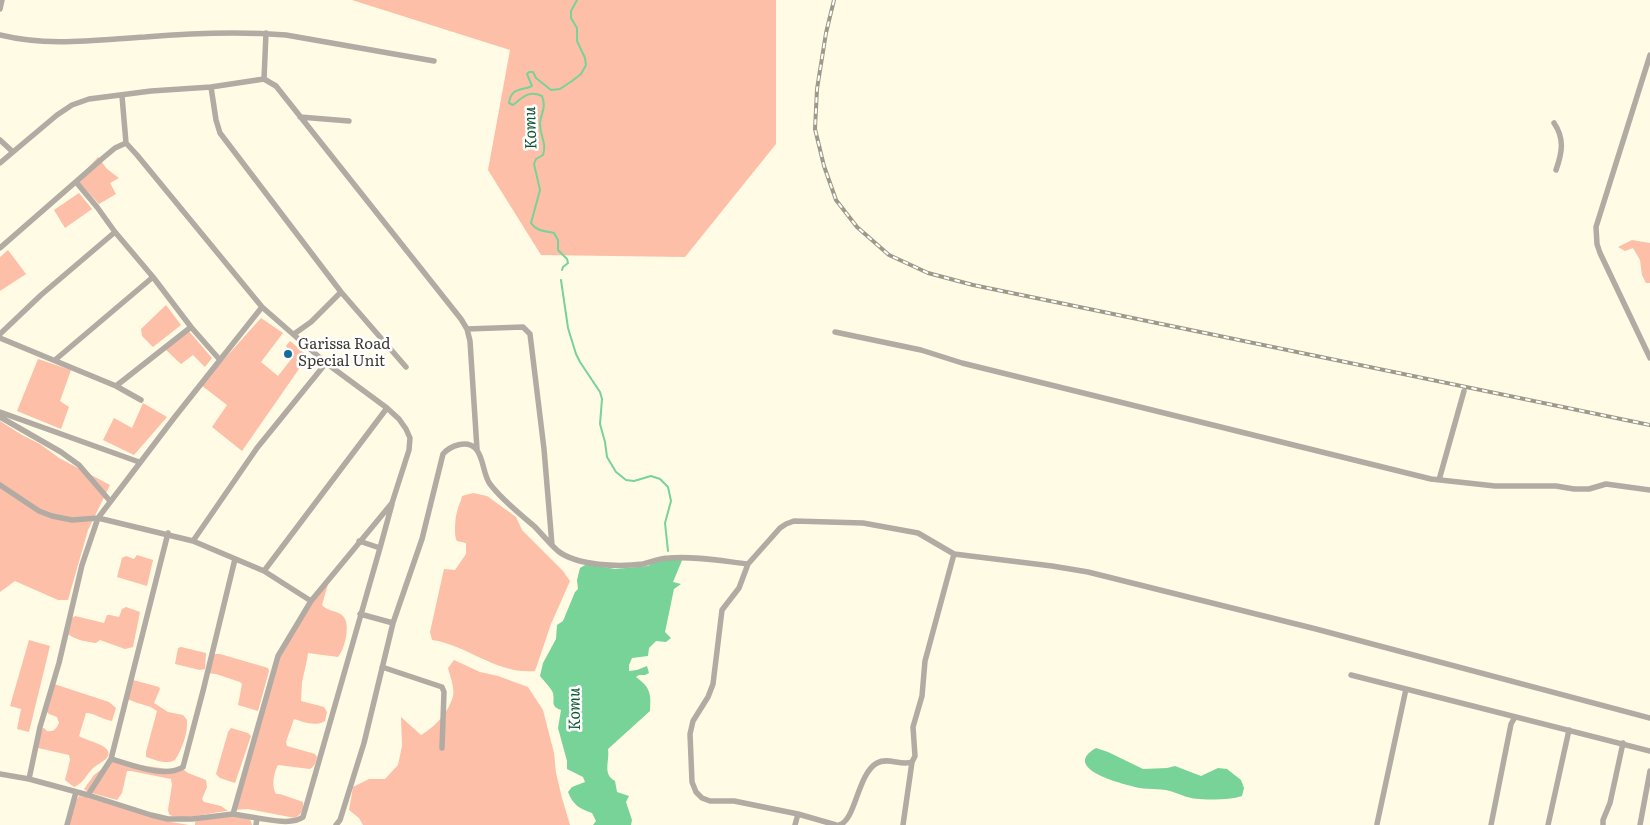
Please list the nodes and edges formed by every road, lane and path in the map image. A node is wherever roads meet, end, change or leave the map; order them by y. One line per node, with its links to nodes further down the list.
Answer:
1 (2, 0): 2 (street)
2 (0, 9)
3 (266, 33): 4 (street); 6 (street); 7 (street)
4 (0, 35)
5 (1650, 56): 30 (street)
6 (434, 61)
7 (264, 79): 8 (street); 10 (street)
8 (212, 87): 9 (street); 22 (street)
9 (122, 96): 14 (street); 15 (street)
10 (300, 116): 11 (street); 25 (street)
11 (349, 121)
12 (1554, 123): 17 (street)
13 (0, 140): 15 (street)
14 (126, 143): 18 (street); 23 (street)
15 (13, 152): 16 (street)
16 (0, 163)
17 (1556, 170)
18 (76, 182): 19 (street); 20 (street)
19 (115, 232): 21 (street); 27 (street)
20 (0, 248)
21 (153, 277): 24 (street); 31 (street)
22 (341, 292): 28 (street); 34 (street)
23 (262, 307): 28 (street); 32 (street)
24 (192, 327): 32 (street); 35 (street)
25 (467, 329): 41 (street); 52 (street)
26 (835, 332): 43 (street)
27 (0, 334)
28 (294, 334): 33 (street)
29 (0, 338): 31 (street)
30 (1650, 358)
31 (55, 360): 35 (street)
32 (220, 360): 42 (street)
33 (326, 363): 38 (street); 50 (street)
34 (406, 367)
35 (116, 386): 37 (street)
36 (1464, 391): 43 (street)
37 (141, 400)
38 (387, 408): 47 (street); 57 (street)
39 (0, 412): 42 (street)
40 (0, 417): 46 (street)
41 (477, 450): 52 (street); 60 (street)
42 (139, 462): 46 (street)
43 (1440, 480): 45 (street)
44 (0, 485): 48 (street)
45 (1650, 490)
46 (110, 501): 48 (street)
47 (392, 502): 51 (street); 53 (street)
48 (98, 518): 49 (street); 74 (street)
49 (168, 533): 50 (street); 70 (street)
50 (192, 540): 55 (street)
51 (360, 541): 53 (street); 58 (street)
52 (552, 545): 56 (street)
53 (380, 548): 59 (street)
54 (954, 554): 56 (street); 65 (street); 71 (street)
55 (235, 559): 57 (street); 70 (street)
56 (748, 564): 78 (street)
57 (264, 571): 58 (street)
58 (311, 600): 77 (street)
59 (360, 614): 60 (street); 79 (street)
60 (393, 623): 61 (street)
61 (382, 668): 68 (street); 85 (street)
62 (1351, 675): 63 (street)
63 (1406, 689): 64 (street); 82 (street)
64 (1515, 717): 66 (street); 89 (street)
65 (1650, 718)
66 (1569, 730): 67 (street); 90 (street)
67 (1623, 743): 69 (street); 91 (street)
68 (442, 748)
69 (1650, 751)
70 (111, 759): 76 (street)
71 (912, 762): 87 (street); 88 (street)
72 (1650, 771): 92 (street)
73 (0, 774): 74 (street)
74 (29, 779): 75 (street)
75 (76, 792): 76 (street); 83 (street)
76 (88, 795): 80 (street)
77 (233, 814): 80 (street); 81 (street)
78 (798, 814): 86 (street); 87 (street)
79 (299, 821): 81 (street); 84 (street)
80 (192, 822)
81 (256, 822)
82 (1377, 824)
83 (67, 825)
84 (305, 825)
85 (336, 825)
86 (795, 825)
87 (838, 825)
88 (903, 825)
89 (1490, 825)
90 (1548, 825)
91 (1603, 825)
92 (1640, 825)

